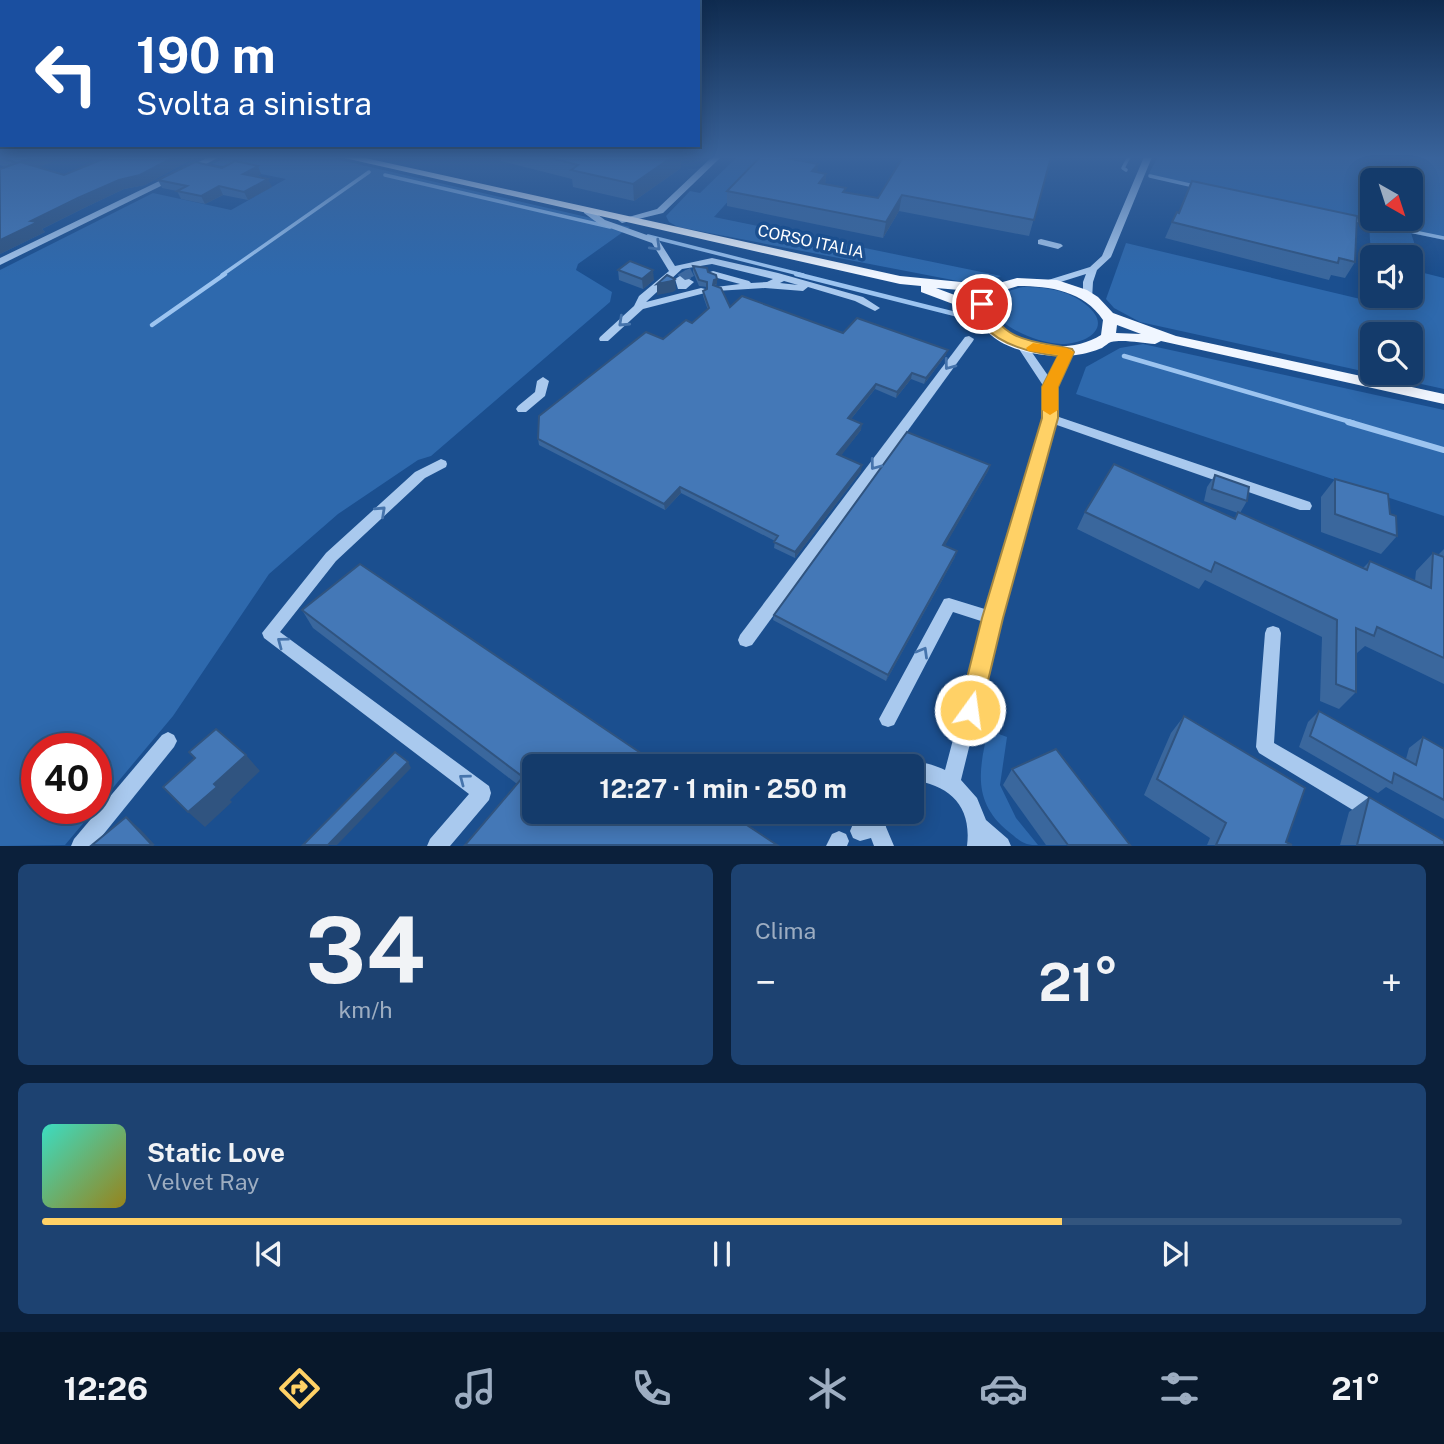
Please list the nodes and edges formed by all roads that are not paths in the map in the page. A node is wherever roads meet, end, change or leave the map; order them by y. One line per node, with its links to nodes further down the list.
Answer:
1 (134, 196): 11 (street)
2 (527, 196): 5 (main road, CORSO ITALIA)
3 (675, 196): 6 (street)
4 (1131, 196): 12 (street)
5 (587, 211): 7 (main road, CORSO ITALIA); 17 (street, one-way to 17)
6 (660, 211): 7 (street); 8 (street)
7 (622, 220): 8 (main road, CORSO ITALIA)
8 (671, 230): 13 (main road, CORSO ITALIA)
9 (1041, 242): 10 (street)
10 (1058, 246)
11 (0, 262)
12 (1093, 270): 16 (street); 20 (street)
13 (900, 280): 18 (main road, CORSO ITALIA); 23 (main road, CORSO ITALIA)
14 (719, 283): 15 (street); 15 (street); 15 (street); 17 (street)
15 (764, 283): 17 (street); 19 (street); 22 (street)
16 (1048, 283): 18 (main road, CORSO ITALIA); 20 (main road, CORSO ITALIA)
17 (686, 287): 21 (street); 21 (street)
18 (993, 289): 23 (main road)
19 (821, 290)
20 (1088, 297): 24 (main road)
21 (639, 307): 26 (street, one-way to 26)
22 (875, 308)
23 (982, 310): 29 (main road)
24 (1108, 316): 25 (main road); 28 (main road)
25 (1108, 337): 28 (main road); 30 (main road)
26 (604, 339)
27 (969, 339): 40 (street, one-way to 40)
28 (1172, 340): 33 (main road)
29 (1020, 344): 30 (main road); 32 (street)
30 (1067, 352): 32 (street)
31 (544, 381): 34 (street)
32 (1050, 387): 35 (street)
33 (1444, 399)
34 (522, 409)
35 (1050, 418): 37 (street); 38 (street)
36 (441, 464): 50 (street, one-way to 36)
37 (1305, 506)
38 (993, 618): 41 (street, one-way to 38); 45 (street)
39 (1273, 633): 46 (street)
40 (746, 640)
41 (898, 701): 42 (street)
42 (888, 719)
43 (168, 741): 49 (street)
44 (924, 772): 45 (street)
45 (951, 783): 48 (street)
46 (1383, 817)
47 (871, 824): 51 (street)
48 (978, 835): 52 (street)
49 (81, 845)
50 (437, 845)
51 (884, 845)
52 (1001, 845)

